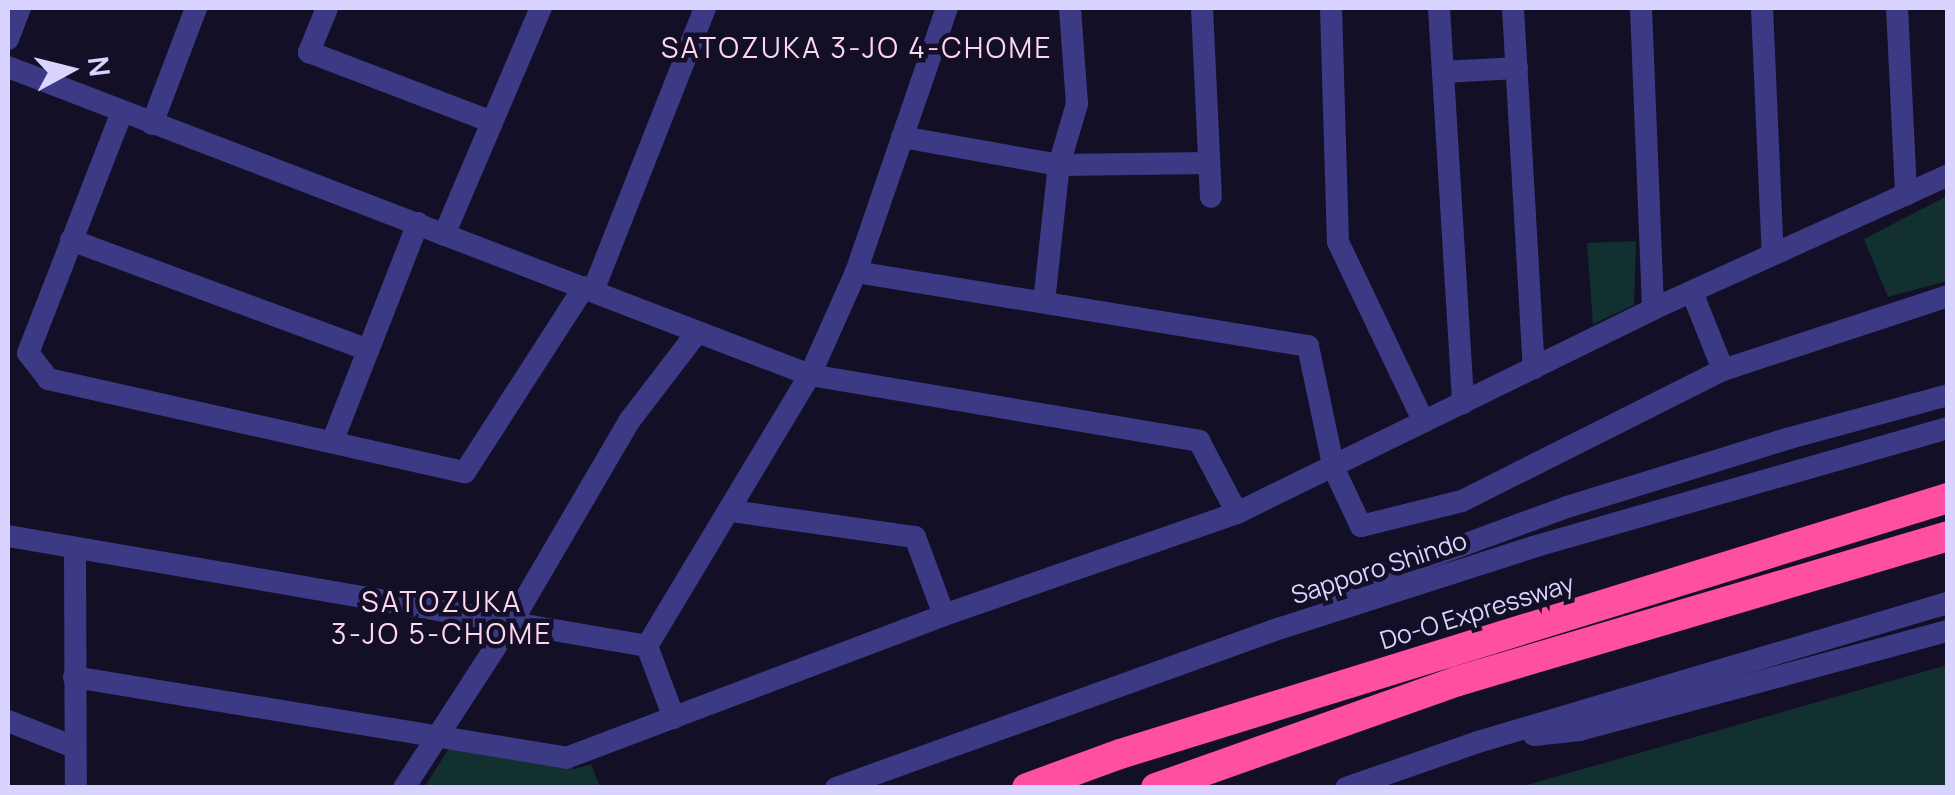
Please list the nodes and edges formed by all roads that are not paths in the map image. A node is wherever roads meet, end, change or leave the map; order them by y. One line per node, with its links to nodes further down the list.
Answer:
1 (20, 8): 15 (street)
2 (196, 8): 21 (street)
3 (328, 8): 20 (street)
4 (540, 8): 20 (street)
5 (704, 8): 33 (street)
6 (947, 8): 22 (street)
7 (1070, 8): 24 (street)
8 (1202, 8): 23 (street)
9 (1331, 8): 45 (street)
10 (1439, 8): 18 (street)
11 (1513, 8): 17 (street)
12 (1641, 8): 37 (street)
13 (1762, 8): 31 (street)
14 (1897, 8): 26 (street)
15 (8, 38)
16 (8, 67): 19 (street)
17 (1517, 68): 18 (street); 40 (street)
18 (1443, 72): 44 (street)
19 (122, 112): 21 (street); 30 (street)
20 (492, 122): 29 (street)
21 (152, 124): 28 (street)
22 (902, 138): 24 (street); 32 (street)
23 (1209, 163): 24 (street); 27 (street)
24 (1059, 164): 36 (street)
25 (1948, 176): 26 (street)
26 (1906, 195): 31 (street)
27 (1211, 197)
28 (418, 223): 29 (street); 39 (street)
29 (444, 235): 33 (street)
30 (71, 240): 39 (street); 47 (street)
31 (1773, 255): 34 (street)
32 (856, 272): 36 (street); 42 (street)
33 (589, 289): 38 (street); 47 (street)
34 (1692, 292): 37 (street); 41 (street)
35 (1948, 296): 41 (street)
36 (1044, 302): 48 (street)
37 (1653, 310): 40 (street)
38 (696, 334): 42 (street); 57 (street)
39 (366, 349): 47 (street)
40 (1534, 368): 44 (street)
41 (1723, 370): 48 (street)
42 (810, 375): 50 (street); 51 (street)
43 (1948, 395): 58 (street)
44 (1463, 403): 45 (street)
45 (1424, 422): 48 (street)
46 (1948, 428): 58 (street, Sapporo Shindo)
47 (333, 440)
48 (1334, 469): 51 (street)
49 (1948, 498): 70 (highway, Do-O Expressway)
50 (732, 511): 56 (street); 60 (street)
51 (1237, 514): 56 (street)
52 (8, 536): 54 (street)
53 (1948, 536): 71 (highway)
54 (75, 548): 57 (street); 61 (street)
55 (1948, 603): 65 (street)
56 (944, 615): 62 (street)
57 (512, 620): 60 (street); 64 (street)
58 (1281, 628): 69 (street, Sapporo Shindo)
59 (1948, 631): 65 (street)
60 (647, 646): 62 (street)
61 (74, 677): 64 (street); 66 (street)
62 (674, 718): 64 (street)
63 (8, 721): 66 (street)
64 (437, 735): 68 (street)
65 (1478, 742): 72 (street)
66 (74, 748): 67 (street)
67 (76, 788)
68 (404, 788)
69 (836, 788)
70 (1027, 788)
71 (1156, 788)
72 (1346, 788)

